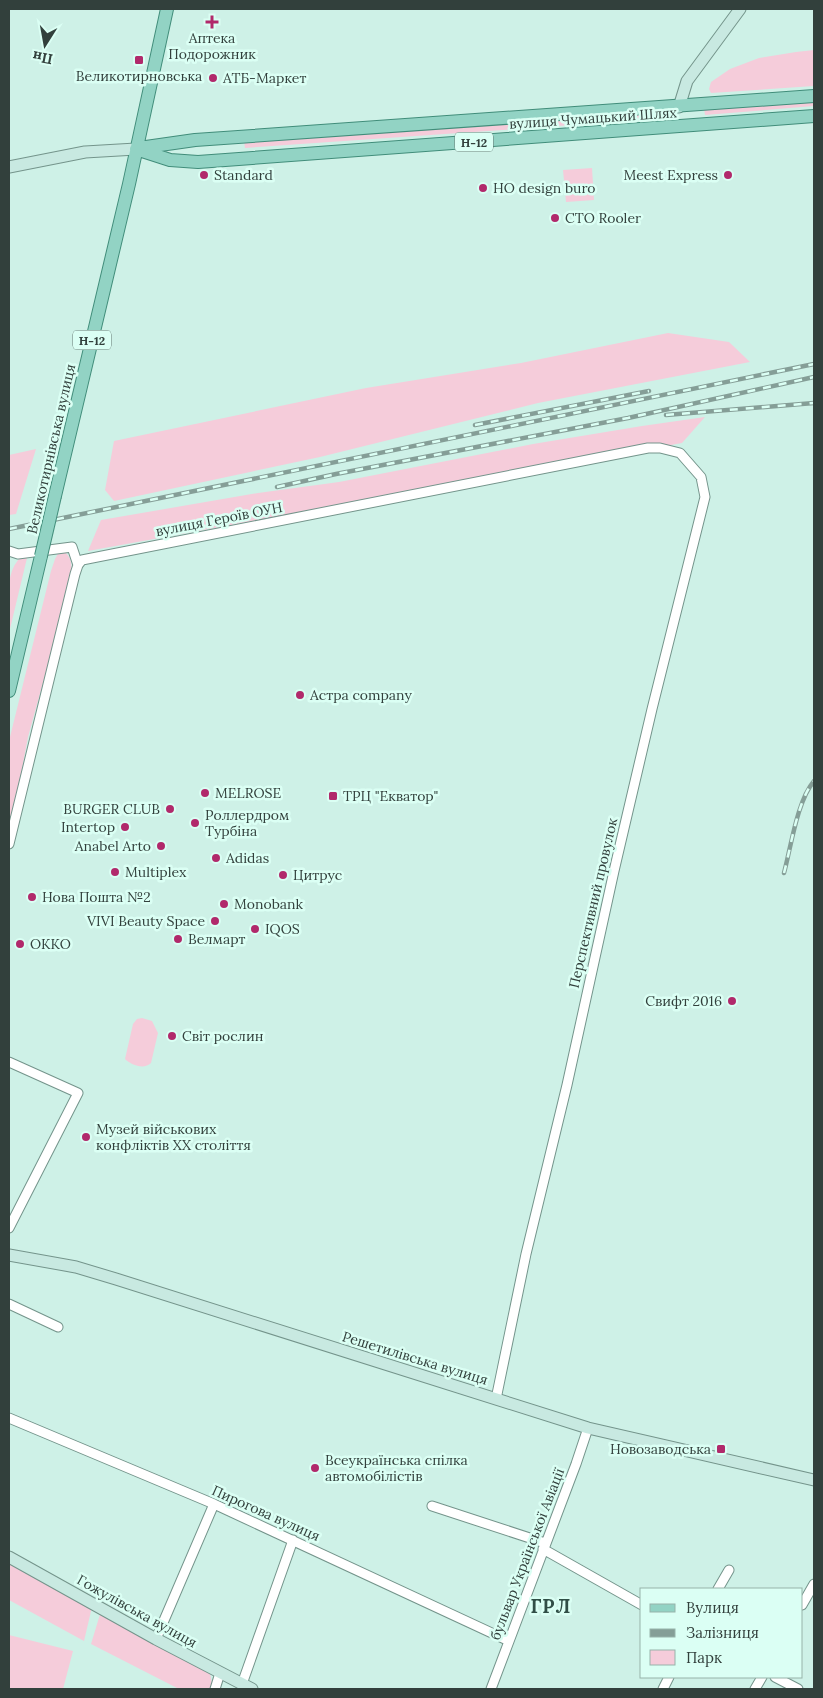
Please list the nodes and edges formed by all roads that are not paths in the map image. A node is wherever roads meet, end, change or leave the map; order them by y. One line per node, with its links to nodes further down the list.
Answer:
1 (166, 9): 8 (main road, Великотирнівська вулиця)
2 (740, 9): 4 (street)
3 (814, 96): 4 (main road, вулиця Чумацький Шлях / Н-12)
4 (679, 107): 6 (main road); 7 (main road, вулиця Чумацький Шлях / Н-12)
5 (814, 116): 6 (main road, вулиця Чумацький Шлях / Н-12)
6 (678, 126): 9 (main road, вулиця Чумацький Шлях / Н-12)
7 (228, 138): 8 (main road, вулиця Чумацький Шлях / Н-12); 9 (main road)
8 (136, 149): 9 (main road, вулиця Чумацький Шлях / Н-12); 10 (street, вулиця Чумацький Шлях); 14 (main road, Великотирнівська вулиця / Н-12, bridge)
9 (230, 160)
10 (9, 167)
11 (648, 448): 13 (street, вулиця Героїв ОУН); 21 (street, Перспективний провулок)
12 (9, 551): 13 (street)
13 (78, 565): 15 (street)
14 (9, 691)
15 (9, 844)
16 (9, 1062): 17 (street)
17 (9, 1228)
18 (9, 1255): 21 (street, Решетилівська вулиця)
19 (9, 1304): 20 (street)
20 (58, 1327)
21 (496, 1399): 23 (street, Решетилівська вулиця)
22 (9, 1418): 25 (street, Пирогова вулиця)
23 (588, 1428): 24 (street, Решетилівська вулиця); 28 (street, бульвар Української Авіації)
24 (814, 1480)
25 (214, 1504): 27 (street, Пирогова вулиця); 35 (street)
26 (432, 1506): 28 (street)
27 (293, 1540): 36 (street, Пирогова вулиця); 41 (street)
28 (544, 1546): 34 (street); 36 (street, бульвар Української Авіації)
29 (9, 1558): 35 (street, Гожулівська вулиця)
30 (729, 1570): 32 (street)
31 (814, 1584): 33 (street)
32 (719, 1588)
33 (803, 1603)
34 (640, 1604)
35 (156, 1639): 37 (street, Гожулівська вулиця)
36 (509, 1641): 43 (street, бульвар Української Авіації)
37 (220, 1673): 41 (street, Гожулівська вулиця); 42 (street)
38 (669, 1678): 44 (street)
39 (761, 1678): 45 (street)
40 (777, 1678): 46 (street)
41 (247, 1686)
42 (215, 1689)
43 (491, 1689)
44 (663, 1689)
45 (755, 1689)
46 (798, 1689)

